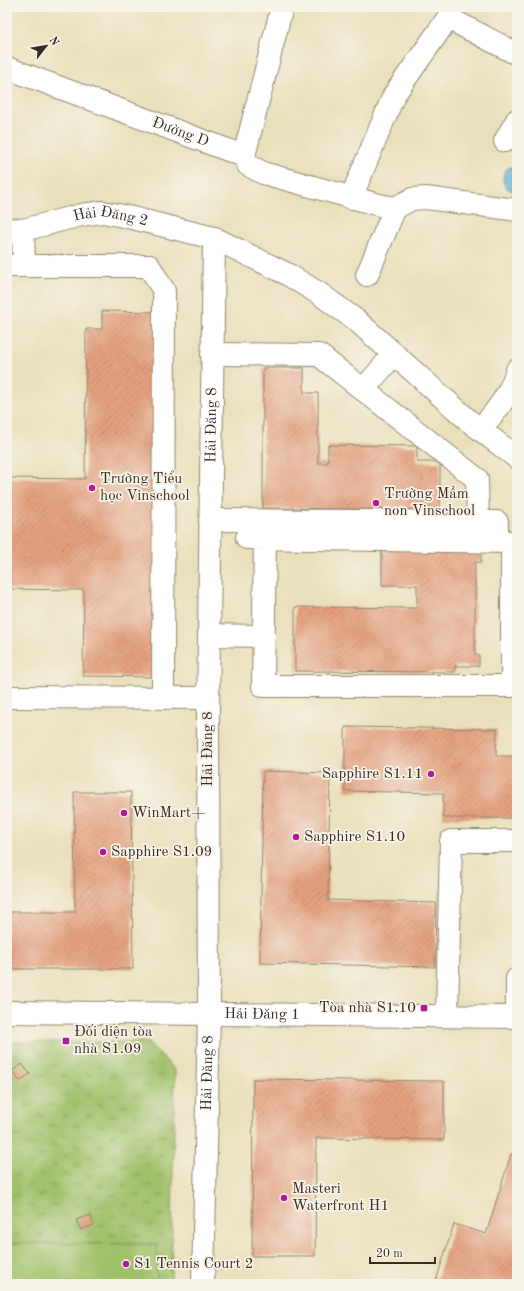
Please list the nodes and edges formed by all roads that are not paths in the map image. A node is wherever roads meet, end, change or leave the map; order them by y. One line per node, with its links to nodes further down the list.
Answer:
1 (282, 7): 7 (street)
2 (449, 12): 3 (street); 8 (street)
3 (517, 54)
4 (7, 68): 7 (street, Đường D)
5 (517, 120): 6 (street)
6 (505, 141)
7 (244, 156): 8 (street, Đường D)
8 (351, 198): 9 (street, Đường D)
9 (395, 208): 10 (street); 14 (street)
10 (517, 210)
11 (15, 230): 12 (street, Hải Đăng 2); 13 (street)
12 (214, 238): 15 (street, Hải Đăng 8); 16 (street, Hải Đăng 2)
13 (15, 266): 28 (street)
14 (367, 275)
15 (212, 354): 18 (street); 21 (street, Hải Đăng 8)
16 (394, 354): 18 (street); 19 (street, Hải Đăng 2)
17 (517, 370): 19 (street)
18 (363, 390): 22 (street)
19 (480, 429): 20 (street, Hải Đăng 2)
20 (517, 458)
21 (210, 520): 23 (street); 25 (street, Hải Đăng 8)
22 (478, 522): 23 (street); 24 (street)
23 (361, 531): 24 (street); 26 (street)
24 (498, 541): 26 (street)
25 (209, 635): 26 (street); 29 (street, Hải Đăng 8)
26 (264, 636)
27 (7, 697): 28 (street)
28 (163, 698): 29 (street)
29 (208, 698): 33 (street, Hải Đăng 8)
30 (517, 842): 34 (street)
31 (517, 980): 35 (street)
32 (7, 1012): 33 (street, Hải Đăng 1)
33 (208, 1015): 34 (street, Hải Đăng 1); 36 (street, Hải Đăng 8)
34 (447, 1016): 35 (street, Hải Đăng 1)
35 (517, 1017)
36 (203, 1284)

